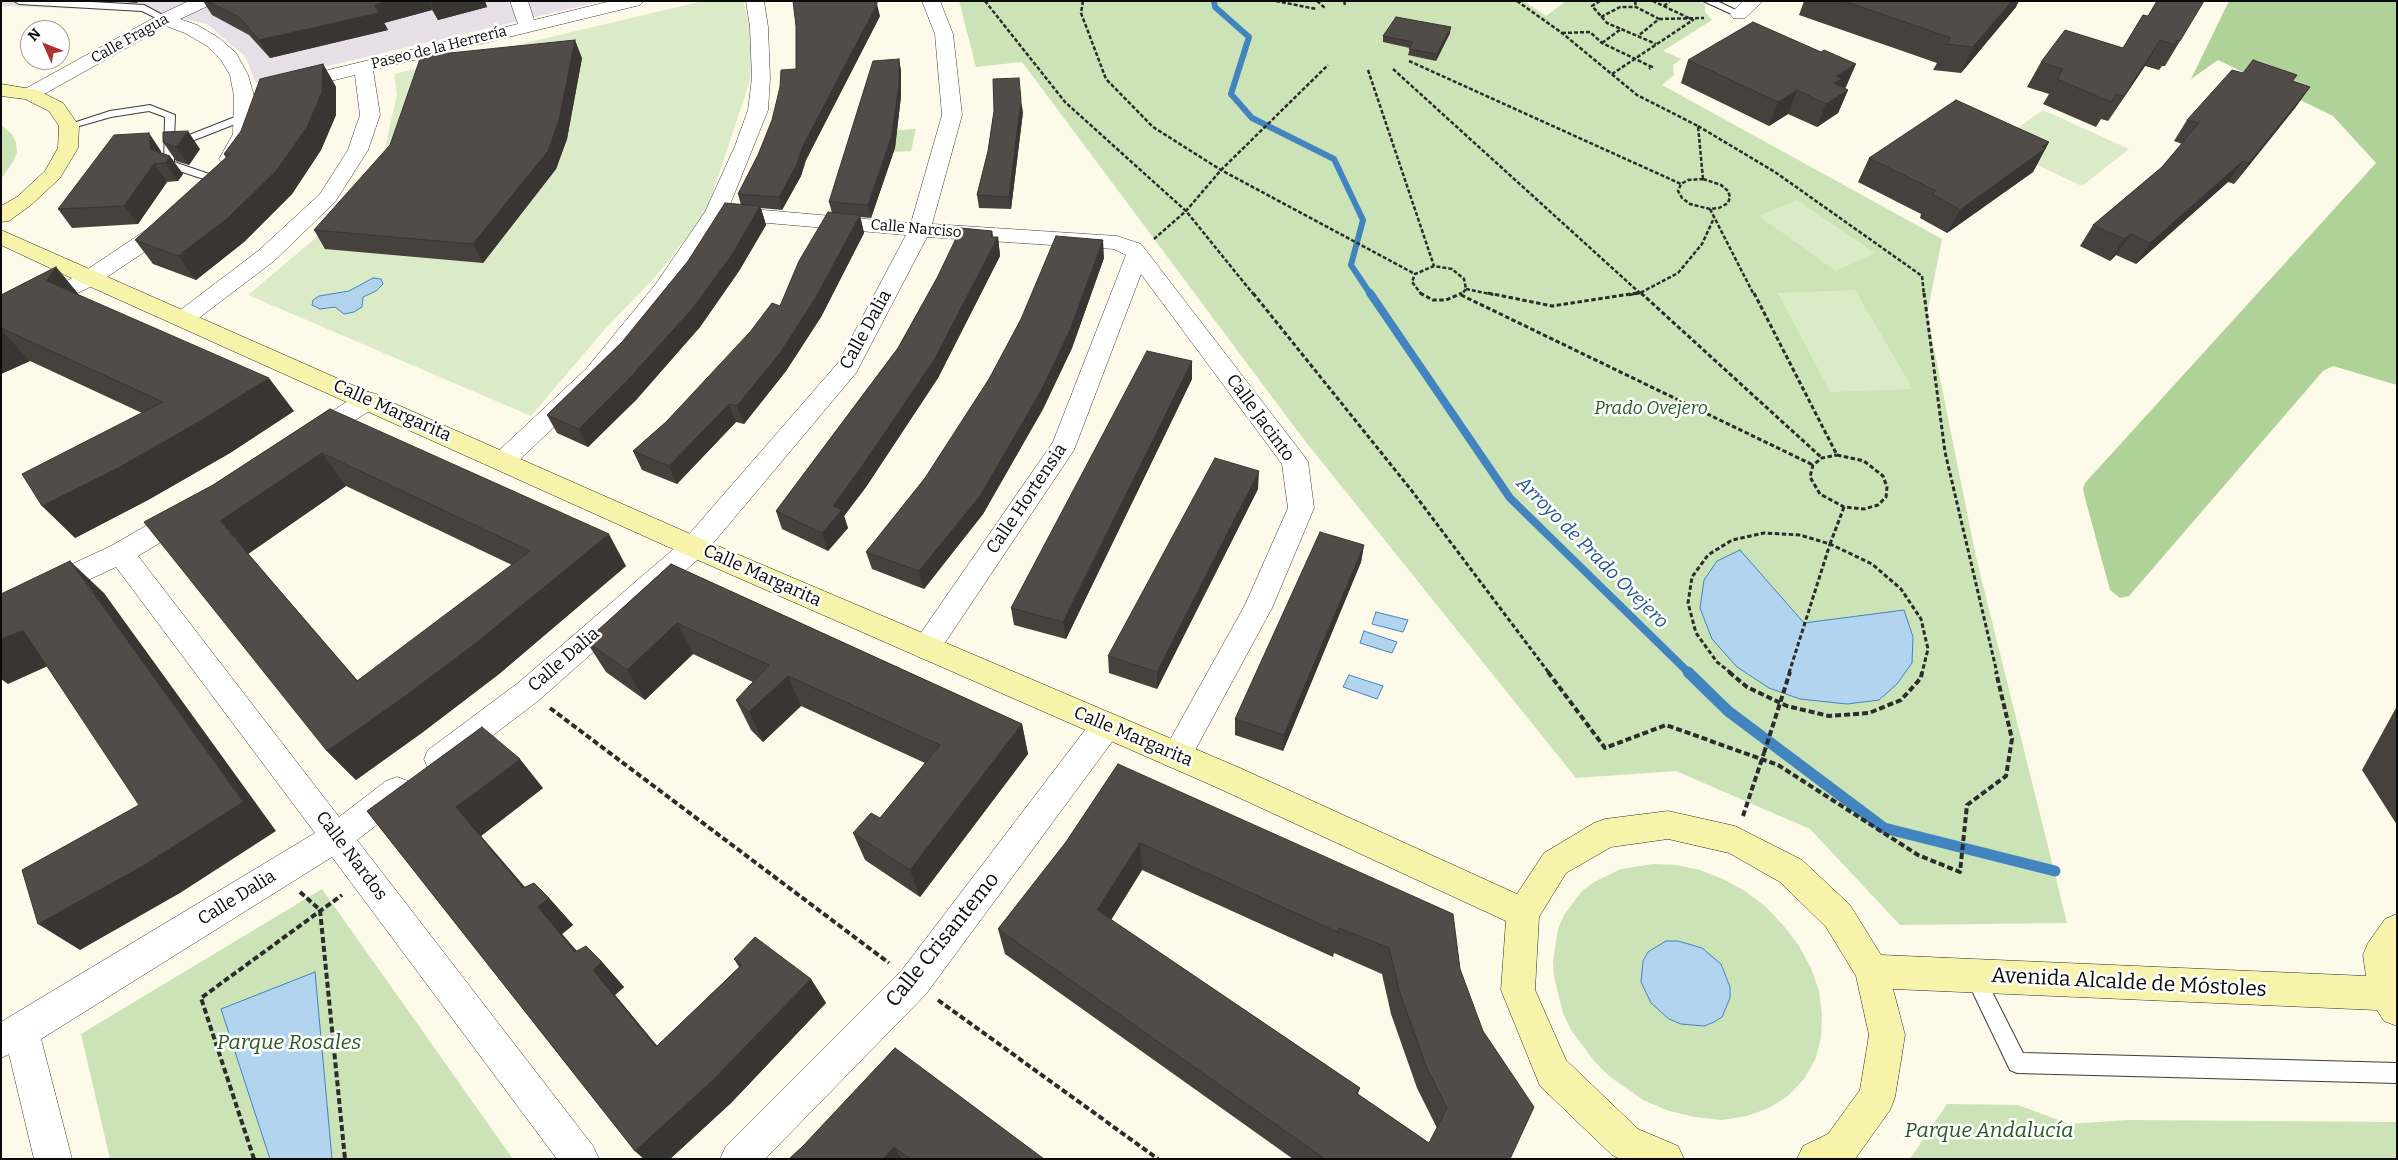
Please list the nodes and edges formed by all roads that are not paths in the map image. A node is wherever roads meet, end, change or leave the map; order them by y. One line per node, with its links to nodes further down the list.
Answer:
1 (19, 1): 10 (lane)
2 (204, 1): 10 (street, Calle Fragua)
3 (519, 1): 11 (street)
4 (634, 1): 11 (street, Paseo de la Herrería)
5 (755, 1): 20 (street)
6 (931, 1): 22 (street, Calle Dalia)
7 (1708, 1): 9 (lane)
8 (1754, 1): 9 (street)
9 (1739, 14)
10 (165, 19): 15 (street, Calle Fragua); 16 (street)
11 (528, 27): 12 (street, Paseo de la Herrería)
12 (363, 67): 13 (street, Paseo de la Herrería); 27 (street)
13 (280, 87)
14 (1, 90): 15 (street)
15 (30, 94): 17 (street)
16 (244, 117): 18 (lane); 19 (street)
17 (69, 126): 18 (lane); 21 (street)
18 (168, 147): 19 (lane)
19 (217, 180): 25 (street)
20 (716, 212): 22 (street, Calle Narciso); 32 (street)
21 (1, 216)
22 (920, 230): 24 (street, Calle Narciso); 34 (street, Calle Dalia)
23 (1, 237): 25 (street, Calle Margarita)
24 (1127, 249): 26 (street, Calle Jacinto); 29 (street, Calle Hortensia)
25 (90, 278): 27 (street, Calle Margarita); 28 (street)
26 (1172, 300): 29 (street); 39 (street, Calle Jacinto)
27 (182, 319): 30 (street, Calle Margarita)
28 (1, 324)
29 (1110, 324): 37 (street, Calle Hortensia)
30 (368, 400): 31 (street); 32 (street, Calle Margarita)
31 (290, 451)
32 (503, 461): 34 (street, Calle Margarita)
33 (203, 505): 35 (street)
34 (694, 546): 37 (street, Calle Margarita); 40 (street, Calle Dalia)
35 (121, 553): 36 (street); 40 (street, Calle Nardos)
36 (1, 610)
37 (926, 648): 38 (street, Calle Margarita)
38 (1106, 726): 39 (street, Calle Margarita); 51 (street, Calle Crisantemo)
39 (1176, 756): 41 (street, Calle Margarita)
40 (337, 837): 46 (street, Calle Dalia); 50 (street, Calle Nardos)
41 (1523, 913): 43 (street); 48 (street)
42 (2397, 930): 45 (street)
43 (1872, 971): 44 (street, Avenida Alcalde de Móstoles); 53 (street)
44 (1974, 976): 45 (street, Avenida Alcalde de Móstoles); 47 (lane)
45 (2392, 1002)
46 (11, 1036): 49 (street)
47 (2397, 1072)
48 (1621, 1150): 52 (street)
49 (53, 1159)
50 (580, 1159)
51 (739, 1159)
52 (1665, 1159)
53 (1816, 1159)

